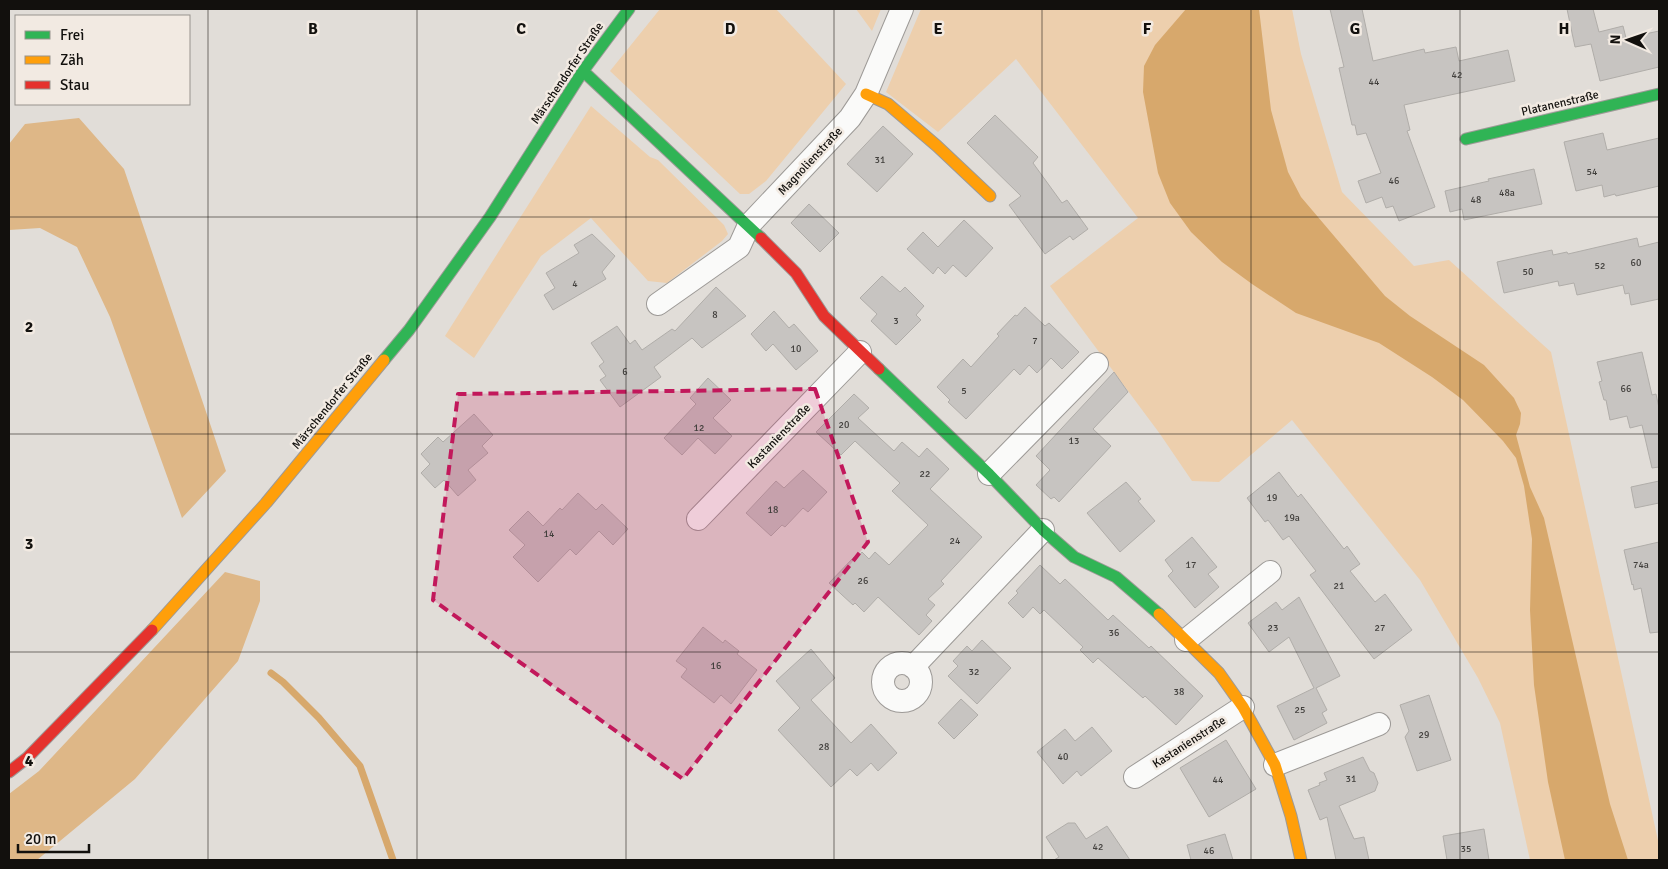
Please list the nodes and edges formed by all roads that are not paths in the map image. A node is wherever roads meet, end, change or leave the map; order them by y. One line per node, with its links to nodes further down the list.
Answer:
1 (629, 9): 3 (street, Märschendorfer Straße)
2 (902, 9): 4 (street, Magnolienstraße)
3 (583, 71): 8 (street); 21 (street, Märschendorfer Straße)
4 (866, 94): 7 (street); 8 (street, Magnolienstraße)
5 (1659, 94): 6 (street, Platanenstraße)
6 (1466, 138)
7 (990, 196)
8 (749, 226): 9 (street); 10 (street)
9 (658, 304)
10 (860, 352): 12 (street); 13 (street, Kastanienstraße)
11 (1097, 364): 12 (street)
12 (989, 474): 14 (street)
13 (698, 519)
14 (1043, 530): 16 (street); 17 (street)
15 (1270, 572): 16 (street)
16 (1186, 640): 18 (street)
17 (914, 667)
18 (1243, 707): 20 (street); 22 (street, Kastanienstraße)
19 (1379, 724): 20 (street)
20 (1275, 765): 23 (street)
21 (9, 772)
22 (1134, 777)
23 (1301, 860)

